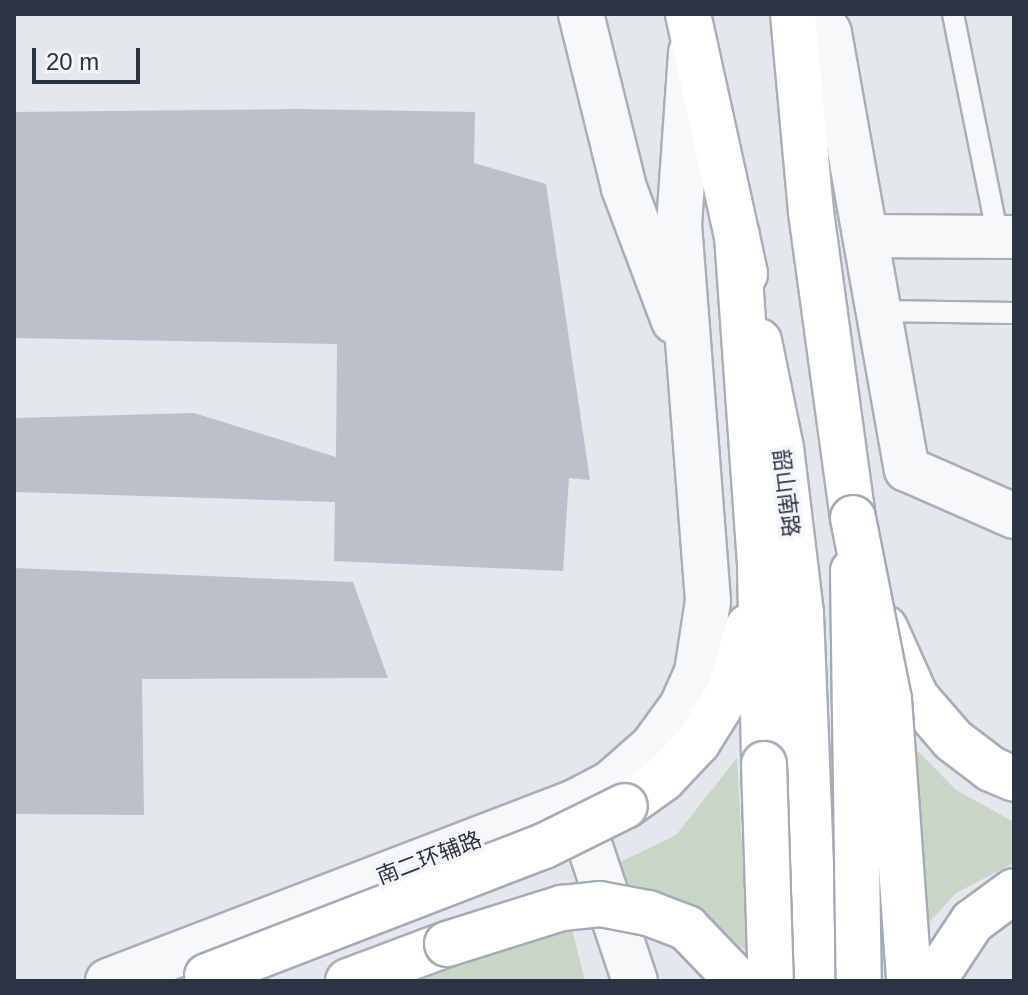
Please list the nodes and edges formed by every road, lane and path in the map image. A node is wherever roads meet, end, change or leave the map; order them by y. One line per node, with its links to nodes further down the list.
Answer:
1 (581, 14): 11 (street)
2 (793, 14): 13 (main road)
3 (818, 14): 7 (street)
4 (953, 14): 8 (lane)
5 (690, 23): 6 (main road, 韶山南路); 11 (street)
6 (737, 235): 14 (main road); 25 (main road, 韶山南路)
7 (866, 236): 8 (street); 9 (street)
8 (1006, 237)
9 (880, 311): 10 (lane); 12 (street)
10 (1014, 313)
11 (695, 376): 16 (street, 南二环辅路)
12 (1014, 516)
13 (853, 518): 15 (main road, bridge); 26 (main road, bridge); 27 (main road, bridge)
14 (760, 566): 18 (main road, bridge); 24 (main road, bridge)
15 (1014, 779)
16 (565, 806): 19 (street, 南二环辅路); 21 (street); 22 (street)
17 (1014, 891): 28 (main road, bridge)
18 (200, 979)
19 (108, 981)
20 (348, 981): 23 (main road, bridge)
21 (610, 981)
22 (635, 981)
23 (738, 981)
24 (771, 981)
25 (816, 981)
26 (859, 981)
27 (909, 981)
28 (933, 981)

